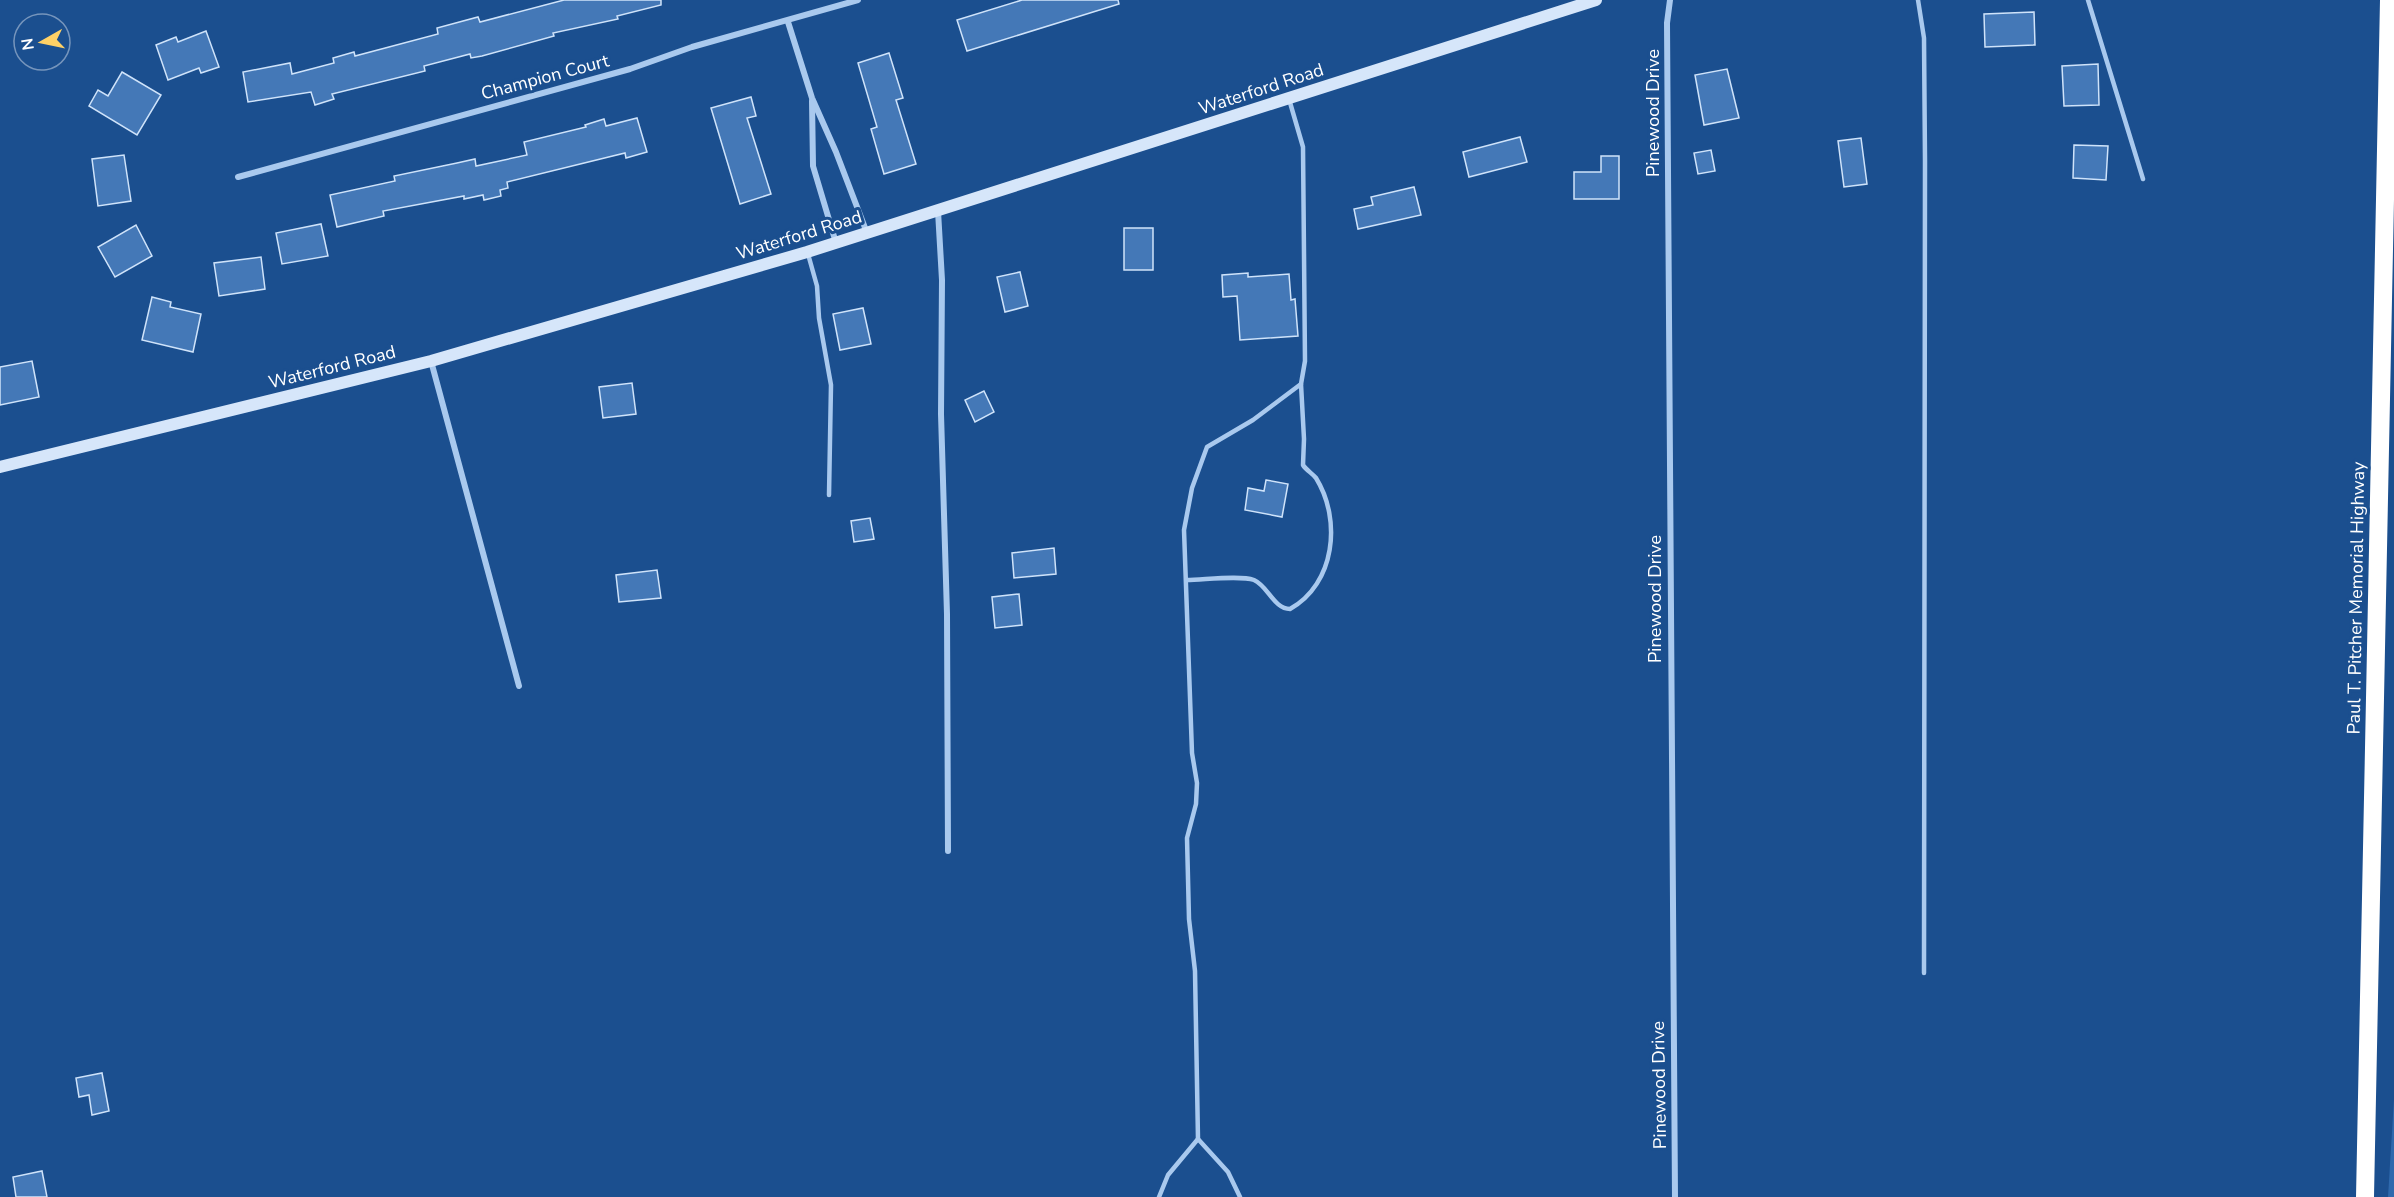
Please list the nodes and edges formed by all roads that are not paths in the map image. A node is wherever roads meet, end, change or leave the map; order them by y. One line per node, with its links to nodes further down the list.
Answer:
1 (858, 0): 7 (street, Champion Court)
2 (1596, 0): 9 (main road, Waterford Road)
3 (1670, 0): 27 (street, Pinewood Drive)
4 (1918, 0): 23 (lane)
5 (2088, 0): 11 (lane)
6 (2389, 0): 28 (highway, Paul T. Pitcher Memorial Highway)
7 (788, 22): 8 (street); 10 (street, Champion Court)
8 (812, 98): 13 (street); 14 (street)
9 (1289, 99): 12 (main road, Waterford Road); 17 (lane)
10 (238, 177)
11 (2143, 179)
12 (938, 211): 13 (main road, Waterford Road); 22 (street)
13 (867, 234): 14 (main road, Waterford Road)
14 (836, 243): 15 (main road, Waterford Road)
15 (807, 252): 16 (main road, Waterford Road); 19 (lane)
16 (431, 361): 18 (main road, Waterford Road); 21 (street)
17 (1301, 384): 20 (lane); 20 (lane)
18 (0, 467)
19 (828, 495)
20 (1186, 580): 24 (lane)
21 (519, 686)
22 (948, 851)
23 (1924, 973)
24 (1198, 1139): 25 (lane); 26 (lane)
25 (1159, 1197)
26 (1240, 1197)
27 (1675, 1197)
28 (2365, 1197)

